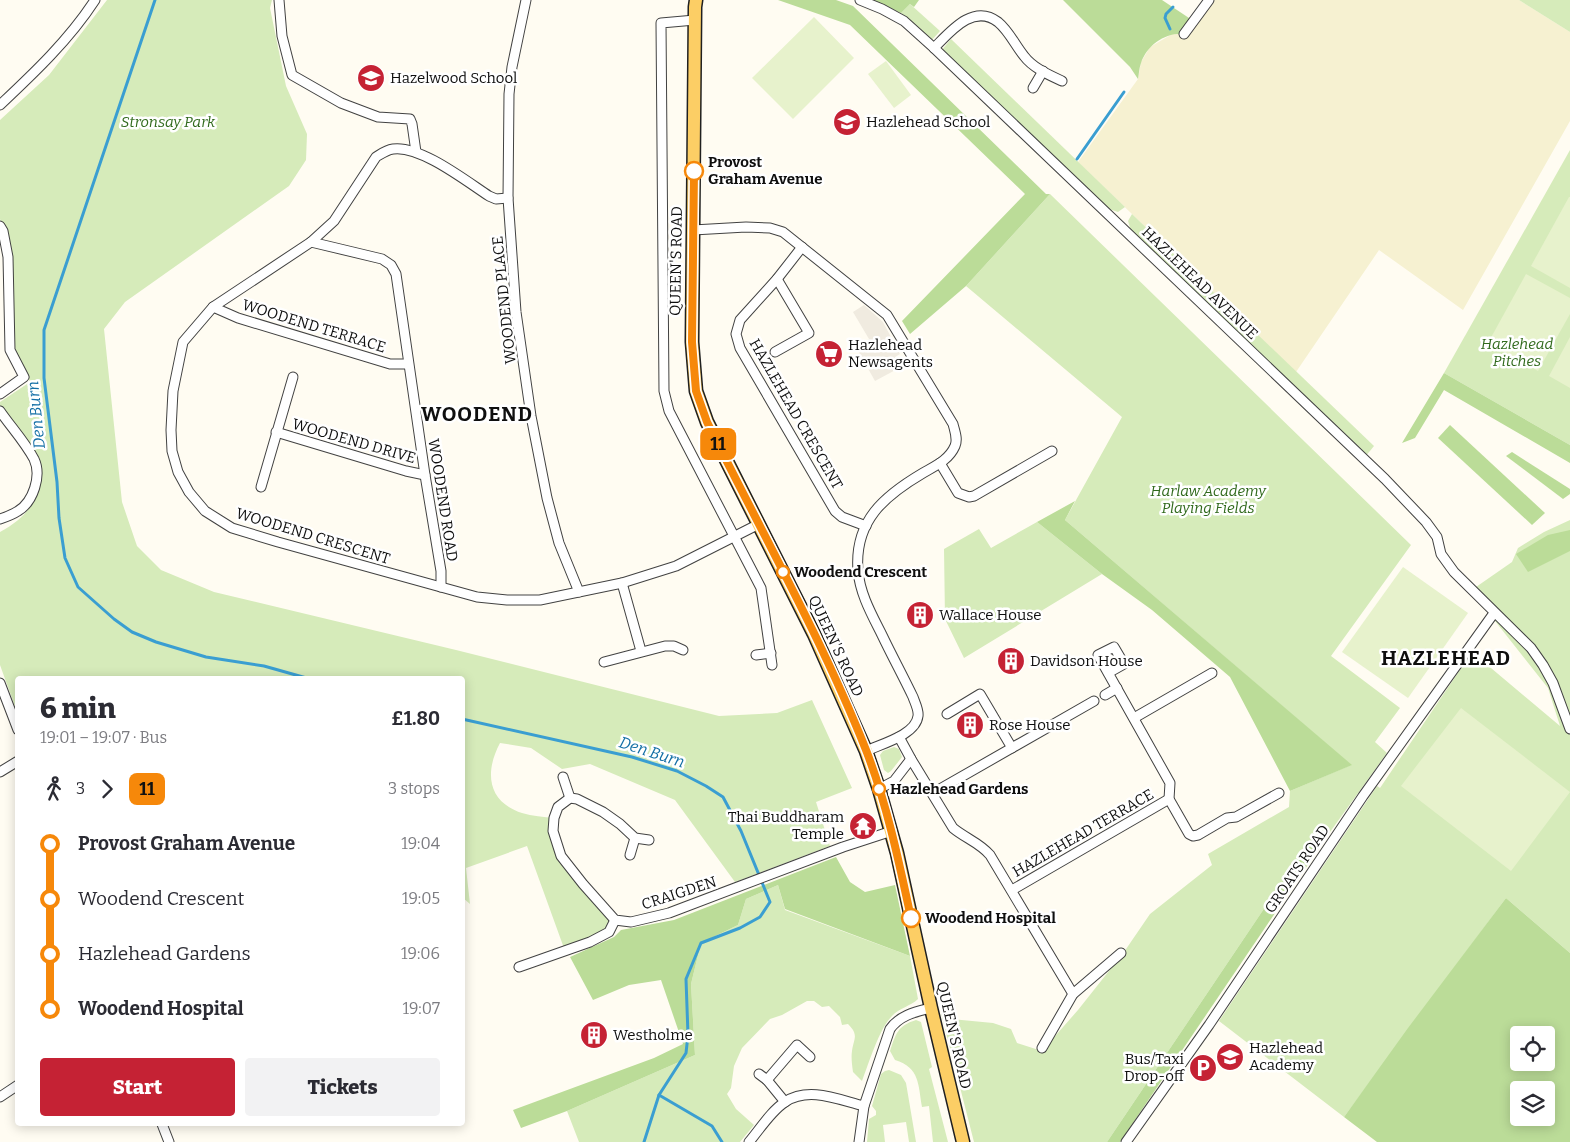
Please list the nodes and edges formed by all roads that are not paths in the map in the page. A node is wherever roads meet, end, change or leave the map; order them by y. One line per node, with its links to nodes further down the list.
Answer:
1 (95, 0): 12 (street)
2 (279, 0): 13 (street)
3 (526, 0): 14 (street, WOODEND PLACE)
4 (860, 0): 8 (street, HAZLEHEAD AVENUE)
5 (1209, 0): 7 (street)
6 (693, 10): 16 (main road, QUEEN'S ROAD); 34 (street, QUEEN'S ROAD)
7 (1184, 34)
8 (934, 48): 9 (street); 38 (street, HAZLEHEAD AVENUE)
9 (1043, 71): 10 (street); 11 (street)
10 (1062, 81)
11 (1032, 88)
12 (0, 105)
13 (416, 152): 14 (street, WOODEND CRESCENT); 17 (street, WOODEND CRESCENT)
14 (508, 198): 37 (street, WOODEND PLACE)
15 (0, 226): 24 (street)
16 (693, 230): 18 (street); 32 (main road, QUEEN'S ROAD)
17 (310, 242): 20 (street, WOODEND CRESCENT); 22 (street, WOODEND ROAD)
18 (802, 247): 19 (street, HAZLEHEAD CRESCENT); 28 (street)
19 (777, 279): 21 (street, HAZLEHEAD CRESCENT); 33 (street, HAZLEHEAD CRESCENT)
20 (213, 307): 22 (street, WOODEND TERRACE); 36 (street, WOODEND CRESCENT)
21 (775, 352)
22 (408, 364): 29 (street, WOODEND ROAD)
23 (293, 377): 26 (street, WOODEND DRIVE)
24 (0, 394)
25 (0, 411): 31 (street)
26 (276, 432): 29 (street, WOODEND DRIVE); 30 (street, WOODEND DRIVE)
27 (1052, 451): 28 (street)
28 (940, 463): 33 (street)
29 (425, 474): 36 (street, WOODEND ROAD)
30 (260, 487)
31 (0, 519)
32 (758, 524): 34 (street, WOODEND CRESCENT); 57 (main road, QUEEN'S ROAD)
33 (866, 526): 55 (street)
34 (734, 537): 35 (street, WOODEND CRESCENT); 41 (street, QUEEN'S ROAD)
35 (622, 583): 37 (street, WOODEND CRESCENT); 40 (street)
36 (441, 588): 37 (street, WOODEND CRESCENT)
37 (579, 592)
38 (1494, 613): 54 (street, HAZLEHEAD AVENUE); 90 (street, GROATS ROAD)
39 (683, 650): 40 (street)
40 (641, 651): 43 (street)
41 (771, 653): 42 (street); 44 (street, QUEEN'S ROAD)
42 (756, 655)
43 (604, 662)
44 (772, 665)
45 (1108, 673): 48 (street)
46 (1212, 673): 52 (street)
47 (0, 683): 53 (street)
48 (1117, 688): 49 (street); 52 (street)
49 (1105, 695)
50 (1094, 701): 56 (street)
51 (946, 714): 56 (street)
52 (1134, 718): 66 (street)
53 (15, 722)
54 (1570, 729)
55 (899, 737): 57 (street); 58 (street)
56 (1012, 748): 63 (street)
57 (866, 751): 62 (main road, QUEEN'S ROAD)
58 (911, 759): 62 (street); 63 (street)
59 (15, 763): 60 (street)
60 (0, 772)
61 (563, 777): 65 (street)
62 (879, 790): 67 (main road, QUEEN'S ROAD)
63 (933, 793): 71 (street)
64 (1279, 793): 66 (street)
65 (570, 798): 68 (street); 72 (street)
66 (1169, 799): 71 (street, HAZLEHEAD TERRACE)
67 (892, 831): 72 (street, CRAIGDEN); 76 (main road, QUEEN'S ROAD)
68 (635, 838): 69 (street); 70 (street)
69 (649, 840)
70 (630, 855)
71 (1012, 890): 75 (street)
72 (615, 920): 74 (street)
73 (1121, 953): 75 (street)
74 (519, 967)
75 (1073, 994): 77 (street)
76 (931, 1008): 84 (street); 89 (main road, QUEEN'S ROAD)
77 (1042, 1048)
78 (810, 1057): 80 (street)
79 (759, 1074): 80 (street)
80 (767, 1080): 83 (street)
81 (15, 1087): 82 (street)
82 (0, 1097)
83 (785, 1102): 84 (street); 87 (street)
84 (864, 1106): 88 (street)
85 (163, 1126): 86 (street)
86 (169, 1142)
87 (749, 1142)
88 (859, 1142)
89 (963, 1142)
90 (1126, 1142)

